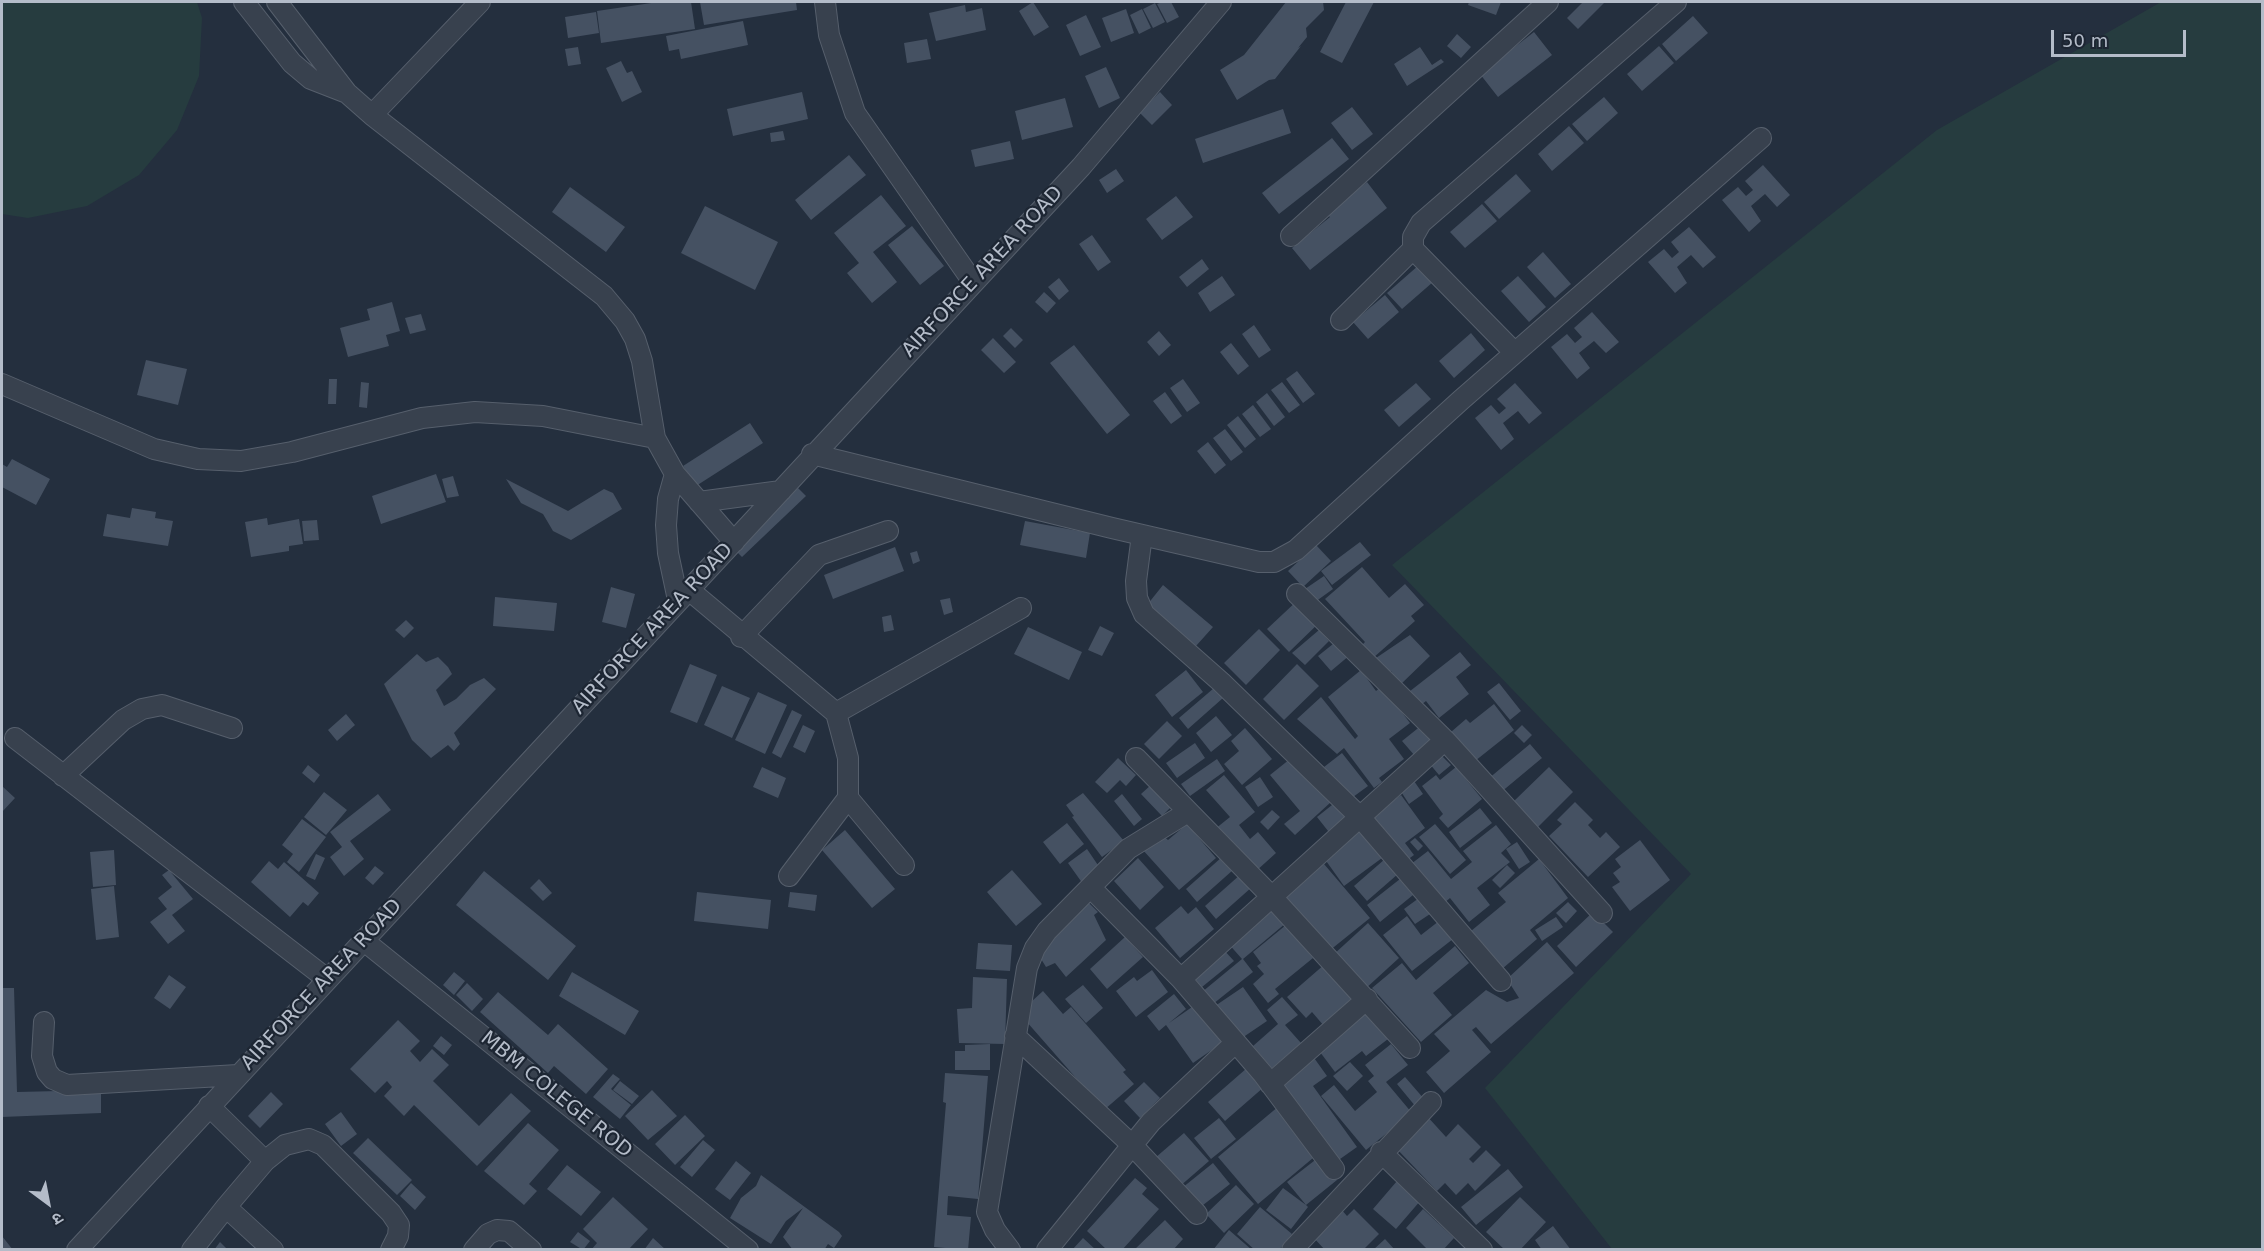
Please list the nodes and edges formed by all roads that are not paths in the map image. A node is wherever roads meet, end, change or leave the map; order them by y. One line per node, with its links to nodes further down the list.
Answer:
1 (244, 2): 8 (street)
2 (277, 2): 8 (street)
3 (480, 2): 9 (street)
4 (825, 2): 13 (street)
5 (1221, 2): 13 (street, AIRFORCE AREA ROAD)
6 (1548, 2): 11 (street)
7 (1676, 2): 12 (street)
8 (348, 93): 9 (street)
9 (372, 115): 17 (street)
10 (1761, 138): 15 (street)
11 (1291, 236)
12 (1413, 249): 14 (street); 15 (street)
13 (973, 282): 18 (street, AIRFORCE AREA ROAD)
14 (1341, 320)
15 (1515, 353): 23 (street)
16 (2, 384): 17 (street)
17 (654, 438): 19 (street)
18 (812, 454): 20 (street, AIRFORCE AREA ROAD); 23 (street)
19 (675, 474): 21 (street); 25 (street)
20 (781, 491): 21 (street); 24 (street, AIRFORCE AREA ROAD)
21 (699, 502): 24 (street)
22 (888, 531): 28 (street)
23 (1142, 535): 37 (street)
24 (734, 542): 25 (street, AIRFORCE AREA ROAD)
25 (683, 594): 28 (street); 43 (street, AIRFORCE AREA ROAD)
26 (1298, 594): 32 (street)
27 (1021, 608): 29 (street)
28 (741, 637): 29 (street)
29 (836, 713): 35 (street)
30 (232, 728): 34 (street)
31 (15, 738): 34 (street)
32 (1445, 740): 37 (street); 42 (street)
33 (1136, 758): 36 (street)
34 (63, 776): 44 (street)
35 (848, 798): 38 (street); 39 (street)
36 (1188, 812): 40 (street); 41 (street)
37 (1360, 817): 41 (street); 46 (street)
38 (904, 866)
39 (789, 876)
40 (1091, 888): 45 (street); 49 (street)
41 (1272, 897): 45 (street); 47 (street)
42 (1602, 913)
43 (363, 940): 44 (street, AIRFORCE AREA ROAD); 69 (street, MBM COLEGE ROD)
44 (327, 978): 52 (street, AIRFORCE AREA ROAD)
45 (1181, 979): 50 (street)
46 (1501, 981)
47 (1367, 999): 51 (street); 53 (street)
48 (44, 1022): 52 (street)
49 (1015, 1035): 56 (street); 70 (street)
50 (1235, 1043): 53 (street); 56 (street)
51 (1410, 1048)
52 (238, 1075): 55 (street, AIRFORCE AREA ROAD)
53 (1270, 1084): 59 (street)
54 (1431, 1102): 57 (street)
55 (209, 1106): 58 (street); 63 (street, AIRFORCE AREA ROAD)
56 (1132, 1145): 61 (street); 71 (street)
57 (1381, 1152): 62 (street); 72 (street)
58 (265, 1161): 60 (street); 66 (street)
59 (1334, 1169)
60 (226, 1207): 64 (street); 65 (street)
61 (1197, 1214)
62 (1298, 1247)
63 (76, 1250)
64 (192, 1250)
65 (273, 1250)
66 (391, 1250)
67 (474, 1250): 68 (street)
68 (531, 1250)
69 (748, 1250)
70 (1010, 1250)
71 (1047, 1250)
72 (1482, 1250)

